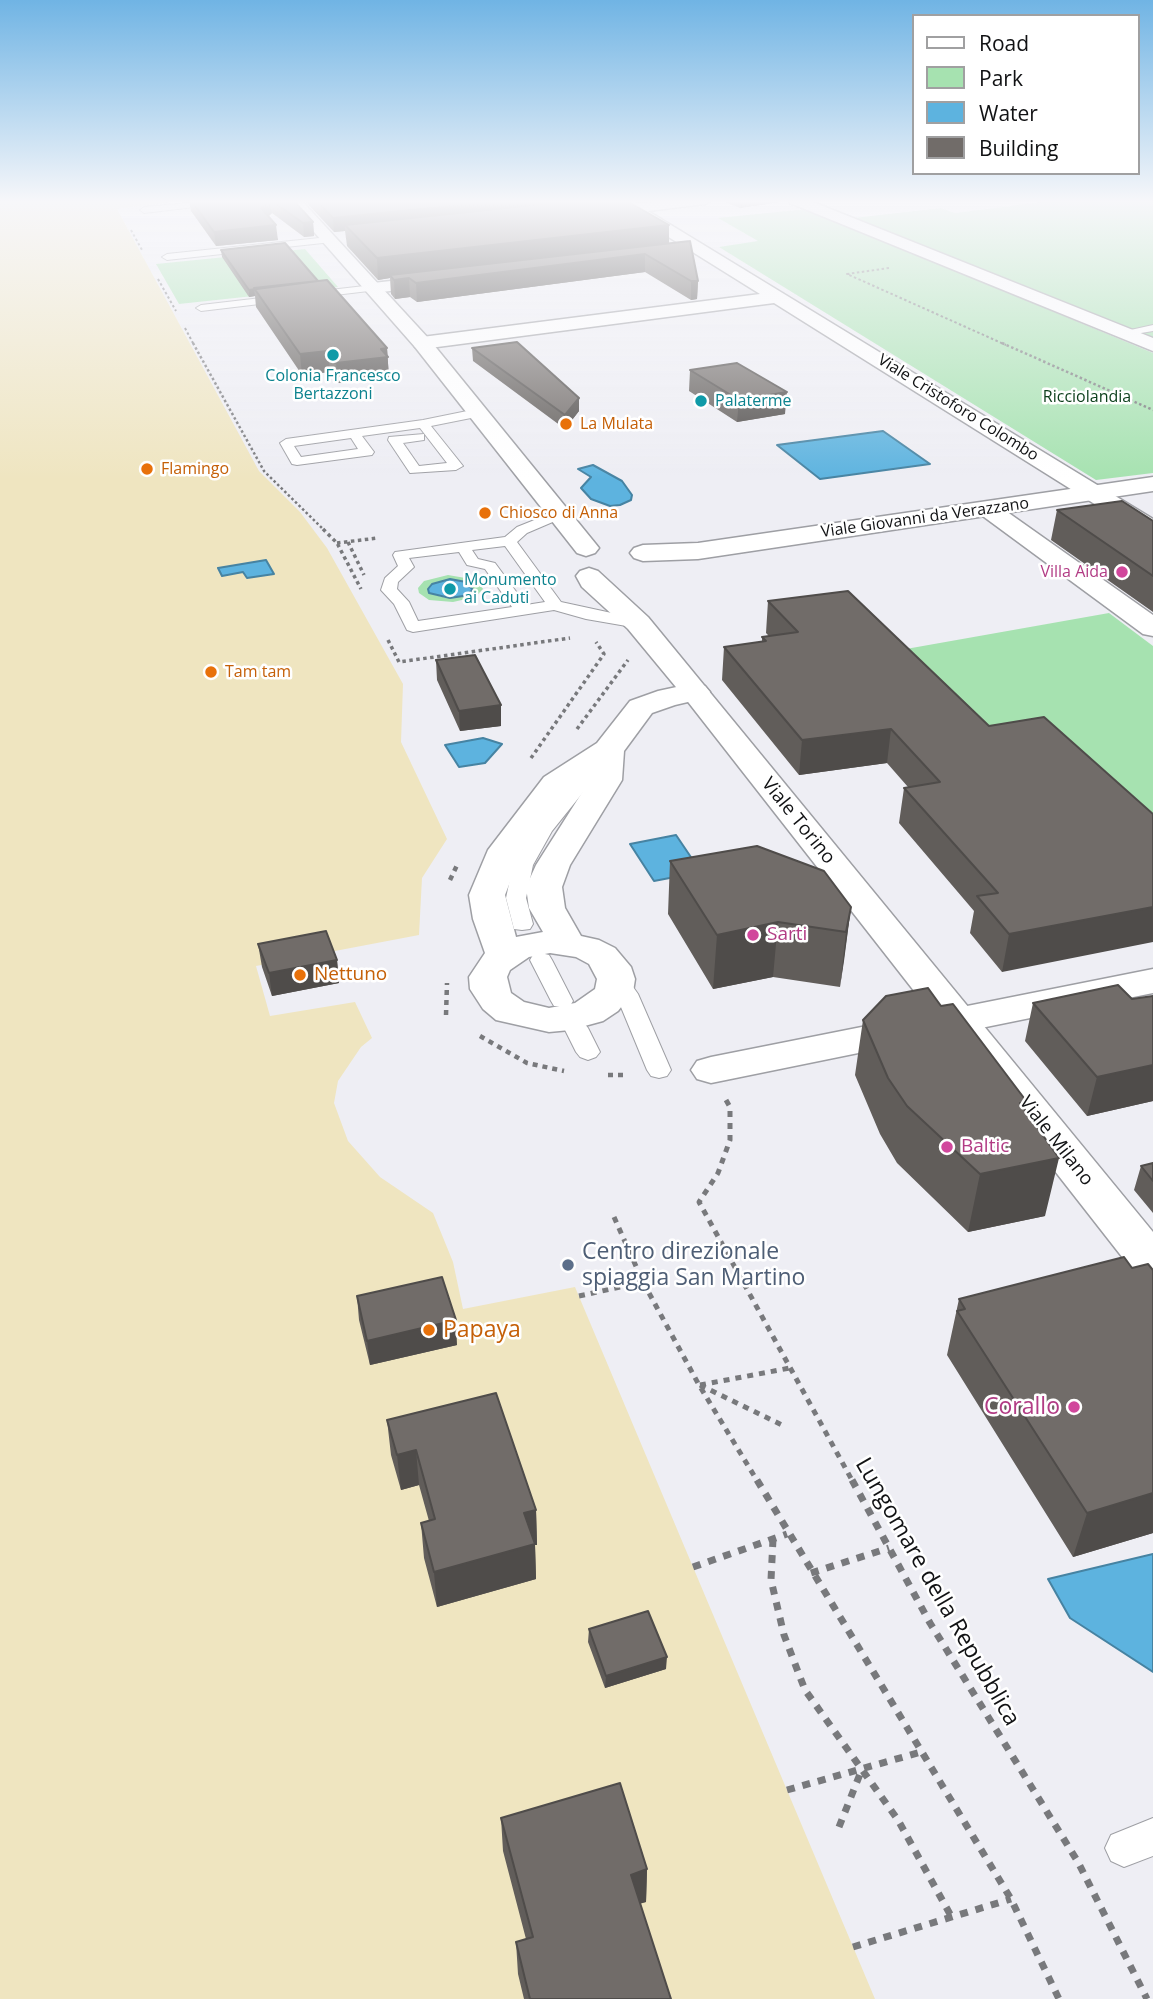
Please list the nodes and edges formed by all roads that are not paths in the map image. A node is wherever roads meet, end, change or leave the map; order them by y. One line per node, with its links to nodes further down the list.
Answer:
1 (328, 293): 6 (lane)
2 (378, 293): 9 (street)
3 (772, 293): 5 (street, Viale Cristoforo Colombo)
4 (1025, 293): 8 (street)
5 (778, 297): 9 (street); 14 (street, Viale Cristoforo Colombo)
6 (201, 308)
7 (1153, 328): 8 (lane)
8 (1123, 333): 10 (street)
9 (422, 343): 11 (street)
10 (1153, 345)
11 (477, 413): 12 (lane); 16 (street)
12 (355, 435): 12 (lane)
13 (1153, 484): 14 (street, Viale Giovanni da Verazzano)
14 (1095, 493): 15 (street, Viale Giovanni da Verazzano); 17 (street, Viale Cristoforo Colombo)
15 (988, 509): 21 (street, Viale Giovanni da Verazzano); 26 (street)
16 (557, 515): 18 (lane); 19 (street)
17 (1153, 530)
18 (509, 541): 20 (lane); 23 (lane)
19 (594, 542): 21 (street); 22 (street, Viale Torino)
20 (463, 547): 24 (lane); 24 (lane)
21 (636, 572): 22 (street); 25 (street, Viale Torino)
22 (589, 576): 25 (street, Viale Torino)
23 (555, 605): 24 (lane); 25 (lane)
24 (522, 610)
25 (638, 623): 27 (street, Viale Torino)
26 (1153, 628)
27 (695, 691): 28 (street); 34 (street, Viale Torino)
28 (608, 750): 29 (street); 30 (street)
29 (513, 939): 30 (street); 31 (street)
30 (554, 951): 31 (street); 33 (lane)
31 (616, 979): 37 (lane)
32 (1153, 981): 34 (street)
33 (562, 1001)
34 (958, 1018): 38 (street); 39 (street, Viale Milano)
35 (576, 1028): 36 (lane)
36 (588, 1052)
37 (659, 1070)
38 (711, 1070)
39 (1153, 1264)

